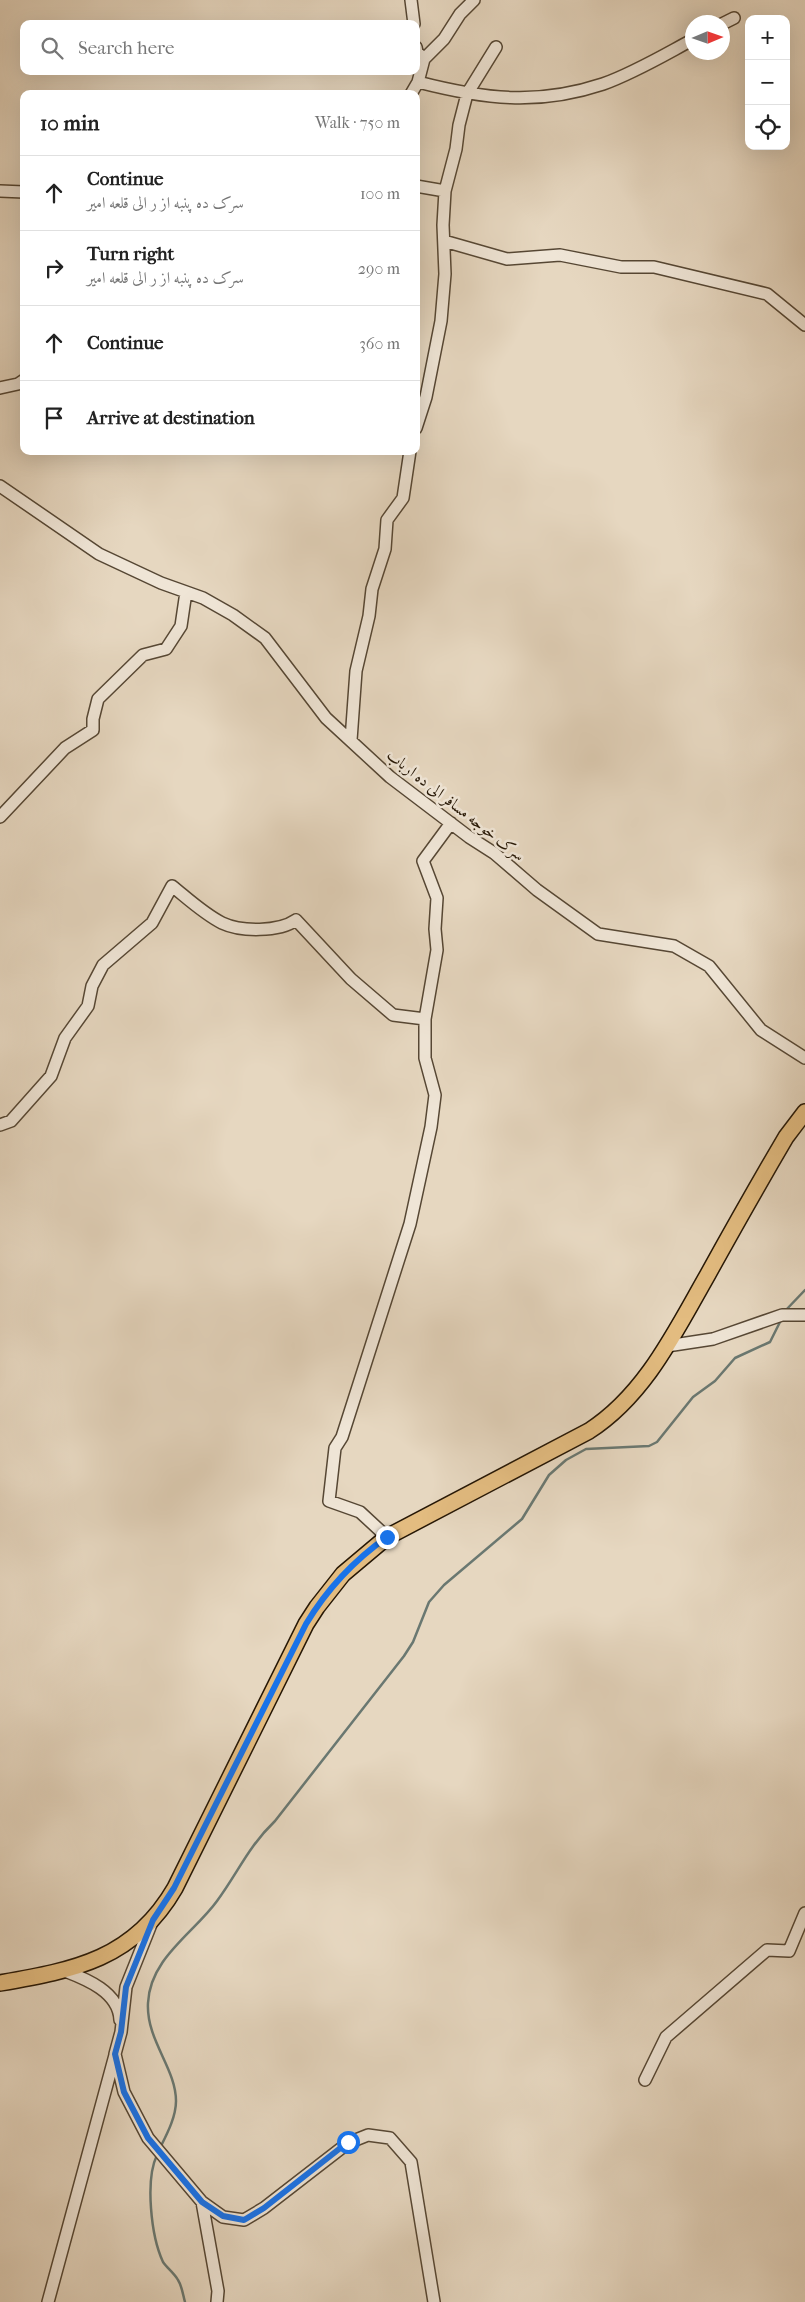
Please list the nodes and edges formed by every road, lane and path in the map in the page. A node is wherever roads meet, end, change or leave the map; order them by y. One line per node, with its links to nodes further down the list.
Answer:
1 (412, 0): 4 (street)
2 (474, 0): 9 (street)
3 (734, 18): 5 (street)
4 (414, 20)
5 (730, 20)
6 (685, 43): 14 (street)
7 (496, 47): 14 (street)
8 (420, 55): 9 (street)
9 (424, 59): 10 (street)
10 (420, 74)
11 (420, 75): 12 (street)
12 (418, 82): 13 (street); 14 (street)
13 (414, 90)
14 (467, 94): 17 (street)
15 (420, 187): 17 (street)
16 (0, 191): 18 (street)
17 (445, 191): 19 (street)
18 (20, 192)
19 (444, 241): 20 (street); 23 (street)
20 (805, 325)
21 (20, 383): 22 (street)
22 (0, 388)
23 (420, 415)
24 (409, 455): 27 (street)
25 (0, 486): 26 (street, سرک خوجه مسافر الی ده ارباب)
26 (186, 592): 27 (street, سرک خوجه مسافر الی ده ارباب); 28 (street)
27 (351, 740): 29 (street, سرک خوجه مسافر الی ده ارباب)
28 (0, 817)
29 (451, 823): 30 (street); 31 (street, سرک خوجه مسافر الی ده ارباب)
30 (425, 1019): 33 (street); 36 (street)
31 (805, 1058)
32 (805, 1112): 35 (main road)
33 (0, 1125)
34 (801, 1315): 35 (street)
35 (667, 1346): 36 (main road)
36 (387, 1537): 38 (main road)
37 (805, 1913): 43 (street)
38 (153, 1920): 39 (main road); 41 (street)
39 (65, 1971): 40 (main road); 41 (street)
40 (0, 1983)
41 (121, 2032): 42 (street)
42 (115, 2054): 44 (street); 45 (street)
43 (645, 2080)
44 (202, 2202): 46 (street); 47 (street)
45 (48, 2302)
46 (217, 2302)
47 (434, 2302)

